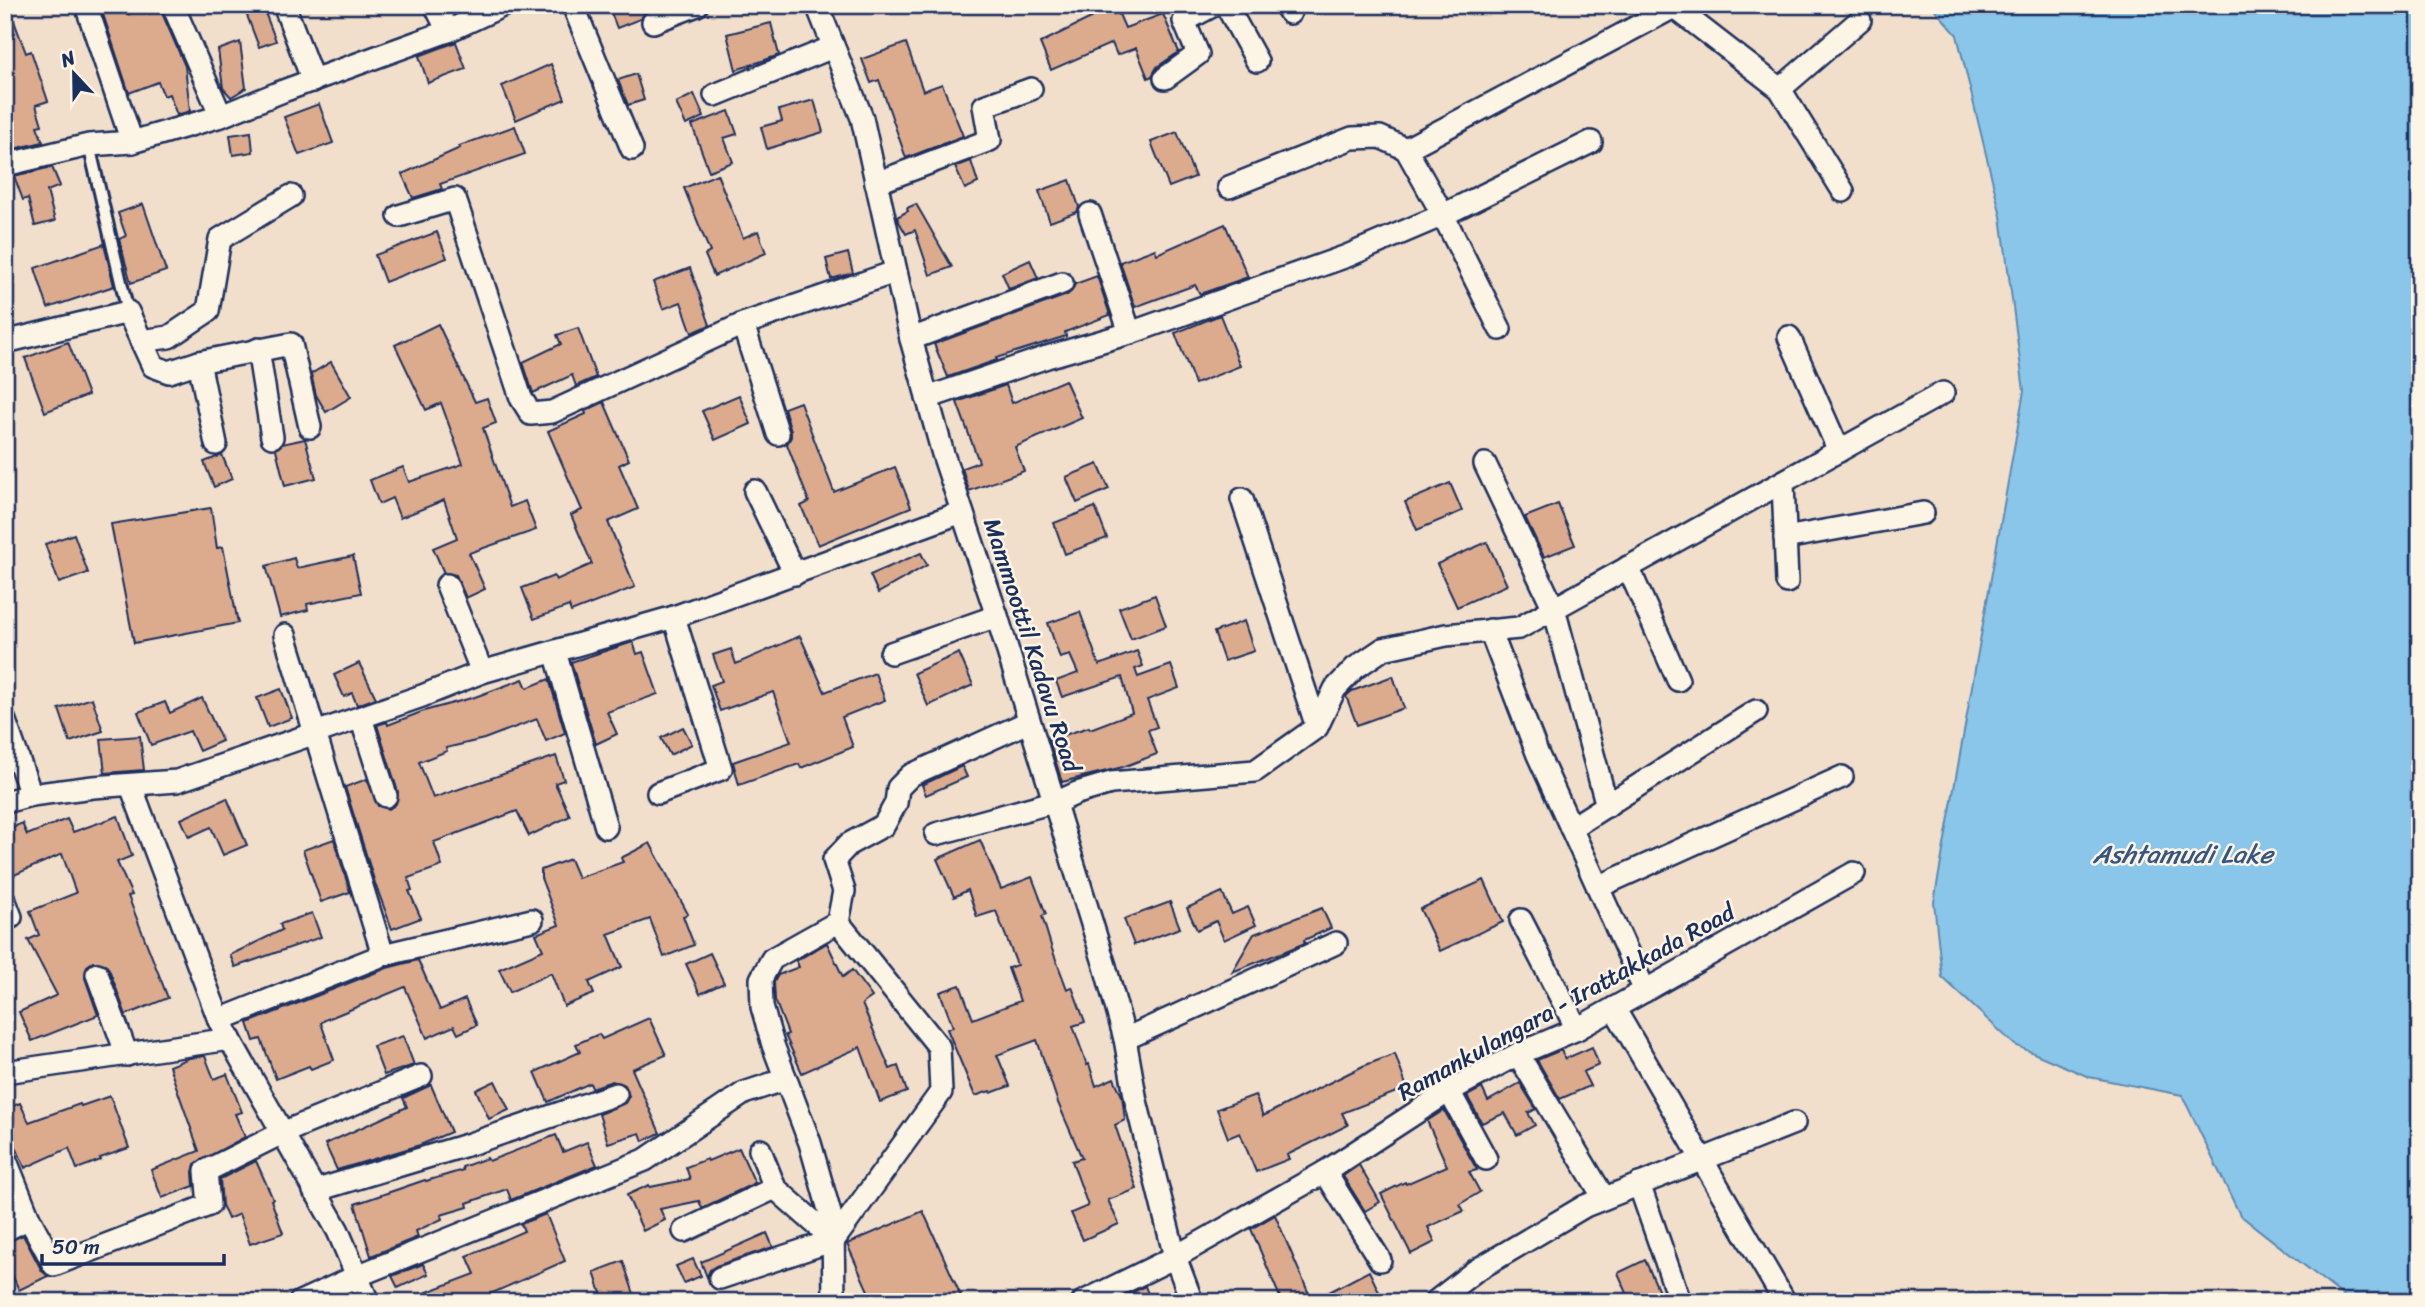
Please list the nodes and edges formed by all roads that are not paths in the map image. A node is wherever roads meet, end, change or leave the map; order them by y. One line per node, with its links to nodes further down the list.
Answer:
1 (86, 5): 22 (street)
2 (284, 5): 17 (street)
3 (435, 5): 13 (street)
4 (504, 5): 13 (street)
5 (573, 5): 25 (street)
6 (697, 5): 12 (street)
7 (817, 5): 14 (street, Mammoottil Kadavu Road)
8 (1214, 5): 16 (street)
9 (1226, 5): 15 (street)
10 (174, 8): 21 (street)
11 (1860, 20): 19 (street)
12 (653, 22)
13 (448, 31): 17 (street)
14 (833, 47): 20 (street); 28 (street, Mammoottil Kadavu Road)
15 (1257, 61)
16 (1165, 78)
17 (313, 81): 21 (street)
18 (1031, 89): 28 (street)
19 (1780, 89): 26 (street); 30 (street)
20 (715, 95)
21 (221, 116): 22 (street)
22 (132, 142): 24 (street)
23 (1591, 142): 33 (street)
24 (89, 145): 27 (street); 37 (lane)
25 (632, 149)
26 (1406, 149): 29 (street); 33 (street)
27 (5, 165)
28 (876, 183): 35 (street, Mammoottil Kadavu Road)
29 (1229, 187)
30 (1843, 191)
31 (291, 196): 43 (street)
32 (1090, 214): 40 (street)
33 (1443, 215): 39 (street); 40 (street)
34 (399, 216): 38 (street)
35 (895, 272): 38 (street); 42 (street, Mammoottil Kadavu Road)
36 (1062, 282): 42 (street)
37 (128, 312): 43 (street); 44 (street)
38 (743, 324): 50 (street)
39 (1500, 330)
40 (1130, 333): 48 (street)
41 (1789, 337): 53 (street)
42 (911, 339): 48 (street, Mammoottil Kadavu Road)
43 (141, 341): 46 (street)
44 (5, 342)
45 (258, 349): 46 (street); 49 (street); 51 (street)
46 (199, 362): 52 (street)
47 (1943, 393): 53 (street)
48 (928, 398): 58 (street, Mammoottil Kadavu Road)
49 (310, 427)
50 (778, 434)
51 (272, 437)
52 (216, 444)
53 (1839, 451): 55 (street)
54 (1485, 464): 65 (street)
55 (1783, 482): 60 (street); 61 (street)
56 (755, 491): 62 (street)
57 (1242, 499): 78 (street)
58 (962, 512): 62 (street); 66 (street, Mammoottil Kadavu Road)
59 (1923, 513): 60 (street)
60 (1785, 538): 63 (street)
61 (1628, 567): 65 (street); 73 (street)
62 (795, 574): 67 (street)
63 (1787, 582)
64 (447, 585): 72 (street)
65 (1554, 609): 68 (street); 87 (street)
66 (997, 616): 71 (street); 77 (street, Mammoottil Kadavu Road)
67 (674, 617): 70 (street); 82 (street)
68 (1490, 631): 78 (street); 89 (street)
69 (285, 635): 79 (street)
70 (555, 652): 72 (street); 88 (street)
71 (891, 653)
72 (482, 672): 75 (street)
73 (1678, 681)
74 (1756, 711): 87 (street)
75 (361, 718): 79 (street); 84 (street)
76 (5, 720): 83 (street)
77 (1028, 722): 86 (street, Mammoottil Kadavu Road); 95 (street)
78 (1317, 727): 86 (street)
79 (314, 733): 81 (street); 97 (street)
80 (1842, 777): 92 (street)
81 (131, 786): 83 (street); 101 (street)
82 (658, 793)
83 (31, 796): 85 (street)
84 (386, 796)
85 (5, 802)
86 (1055, 802): 90 (street); 104 (street, Mammoottil Kadavu Road)
87 (1606, 806): 89 (street)
88 (606, 827)
89 (1571, 828): 92 (street)
90 (936, 834)
91 (1854, 873): 99 (street, Ramankulangara - Irattakkada Road)
92 (1598, 887): 99 (street)
93 (533, 920): 97 (street)
94 (1521, 920): 102 (street)
95 (838, 922): 109 (street); 126 (street)
96 (1336, 943): 104 (street)
97 (383, 955): 101 (street)
98 (97, 974): 105 (street)
99 (1645, 991): 100 (street, Ramankulangara - Irattakkada Road)
100 (1614, 1008): 102 (street, Ramankulangara - Irattakkada Road); 117 (street)
101 (219, 1020): 103 (street)
102 (1577, 1029): 106 (street, Ramankulangara - Irattakkada Road)
103 (230, 1039): 105 (street); 113 (street)
104 (1125, 1039): 127 (street, Mammoottil Kadavu Road)
105 (127, 1055): 107 (street)
106 (1518, 1055): 110 (street, Ramankulangara - Irattakkada Road); 122 (street)
107 (5, 1072)
108 (421, 1076): 113 (street)
109 (786, 1079): 126 (street); 129 (street)
110 (1449, 1091): 116 (street); 118 (street, Ramankulangara - Irattakkada Road)
111 (617, 1094): 121 (street)
112 (1794, 1123): 117 (street)
113 (282, 1133): 121 (street); 123 (street)
114 (760, 1150): 120 (street)
115 (5, 1158): 123 (street)
116 (1486, 1159)
117 (1702, 1159): 119 (street); 138 (street)
118 (1325, 1172): 127 (street, Ramankulangara - Irattakkada Road); 128 (street)
119 (1640, 1184): 122 (street); 137 (street)
120 (775, 1188): 125 (street); 126 (street)
121 (314, 1191): 129 (street)
122 (1604, 1198): 136 (street)
123 (29, 1218): 124 (street)
124 (5, 1230)
125 (684, 1231)
126 (834, 1240): 130 (street); 133 (street)
127 (1175, 1257): 134 (street, Ramankulangara - Irattakkada Road); 135 (street, Mammoottil Kadavu Road)
128 (1380, 1260)
129 (356, 1276): 131 (street); 132 (street)
130 (720, 1278)
131 (300, 1302)
132 (368, 1302)
133 (834, 1302)
134 (1083, 1302)
135 (1192, 1302)
136 (1435, 1302)
137 (1680, 1302)
138 (1785, 1302)

